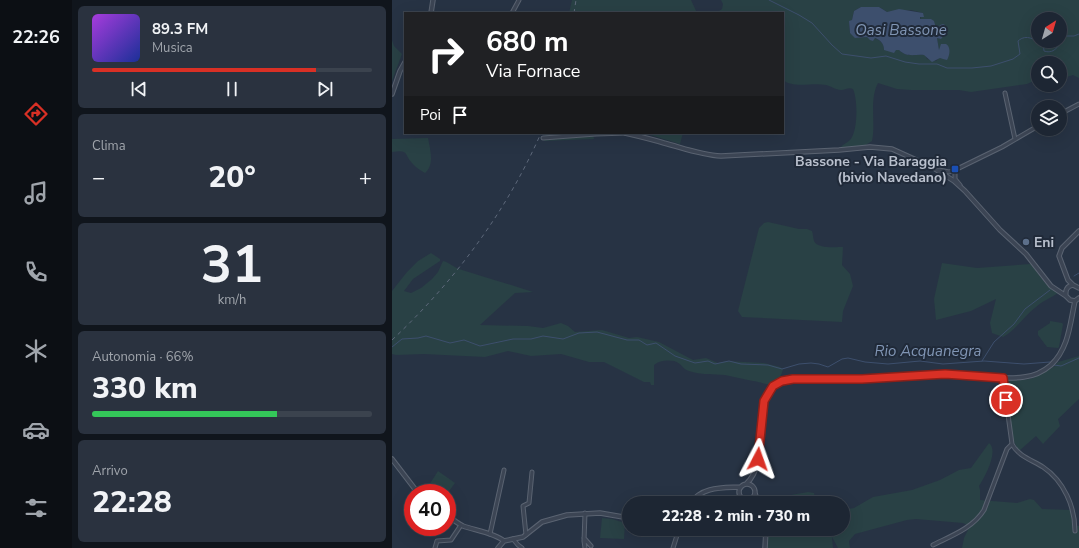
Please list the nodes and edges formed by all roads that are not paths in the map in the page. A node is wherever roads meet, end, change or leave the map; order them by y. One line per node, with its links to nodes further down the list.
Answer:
1 (433, 0): 3 (street)
2 (520, 0): 4 (street)
3 (431, 12)
4 (513, 12)
5 (404, 64): 7 (street)
6 (1005, 93): 14 (street)
7 (392, 94)
8 (1079, 104): 9 (street)
9 (1067, 110)
10 (1031, 130): 14 (street)
11 (596, 134): 13 (street)
12 (630, 134): 15 (street)
13 (543, 138)
14 (1015, 139): 16 (street)
15 (932, 167): 16 (street); 17 (street)
16 (955, 170): 17 (street); 18 (street)
17 (950, 177): 18 (street)
18 (964, 191): 24 (street)
19 (1079, 231): 20 (street)
20 (1068, 280): 21 (street); 22 (street)
21 (1073, 285): 22 (street); 23 (street)
22 (1068, 288): 24 (street); 25 (street)
23 (1079, 288)
24 (1057, 290): 25 (street)
25 (1066, 296): 27 (street)
26 (1079, 298): 28 (street)
27 (1070, 300): 28 (street); 29 (street)
28 (1075, 301): 29 (street)
29 (1072, 314): 30 (street)
30 (1003, 378): 31 (street); 35 (street)
31 (1012, 444): 50 (street); 58 (street)
32 (392, 459): 36 (street)
33 (504, 470): 51 (street)
34 (532, 472): 52 (street)
35 (753, 476): 37 (street); 40 (street)
36 (411, 484)
37 (746, 484): 39 (street); 40 (street)
38 (730, 487): 39 (street); 42 (street); 43 (street)
39 (741, 487): 42 (street)
40 (753, 487): 41 (street)
41 (754, 492): 44 (street); 45 (street)
42 (739, 494)
43 (697, 496)
44 (752, 496)
45 (755, 496)
46 (585, 513): 47 (street); 52 (street); 53 (street)
47 (622, 516)
48 (456, 521): 49 (street)
49 (461, 525): 51 (street); 60 (street)
50 (1075, 531)
51 (490, 534): 57 (street)
52 (526, 535): 56 (street)
53 (584, 536): 59 (street); 63 (street)
54 (677, 536): 64 (street)
55 (766, 536): 65 (street)
56 (513, 539): 57 (street); 62 (street)
57 (504, 541): 61 (street)
58 (932, 545)
59 (592, 547): 63 (street)
60 (435, 548)
61 (498, 548)
62 (522, 548)
63 (586, 548)
64 (673, 548)
65 (765, 548)

